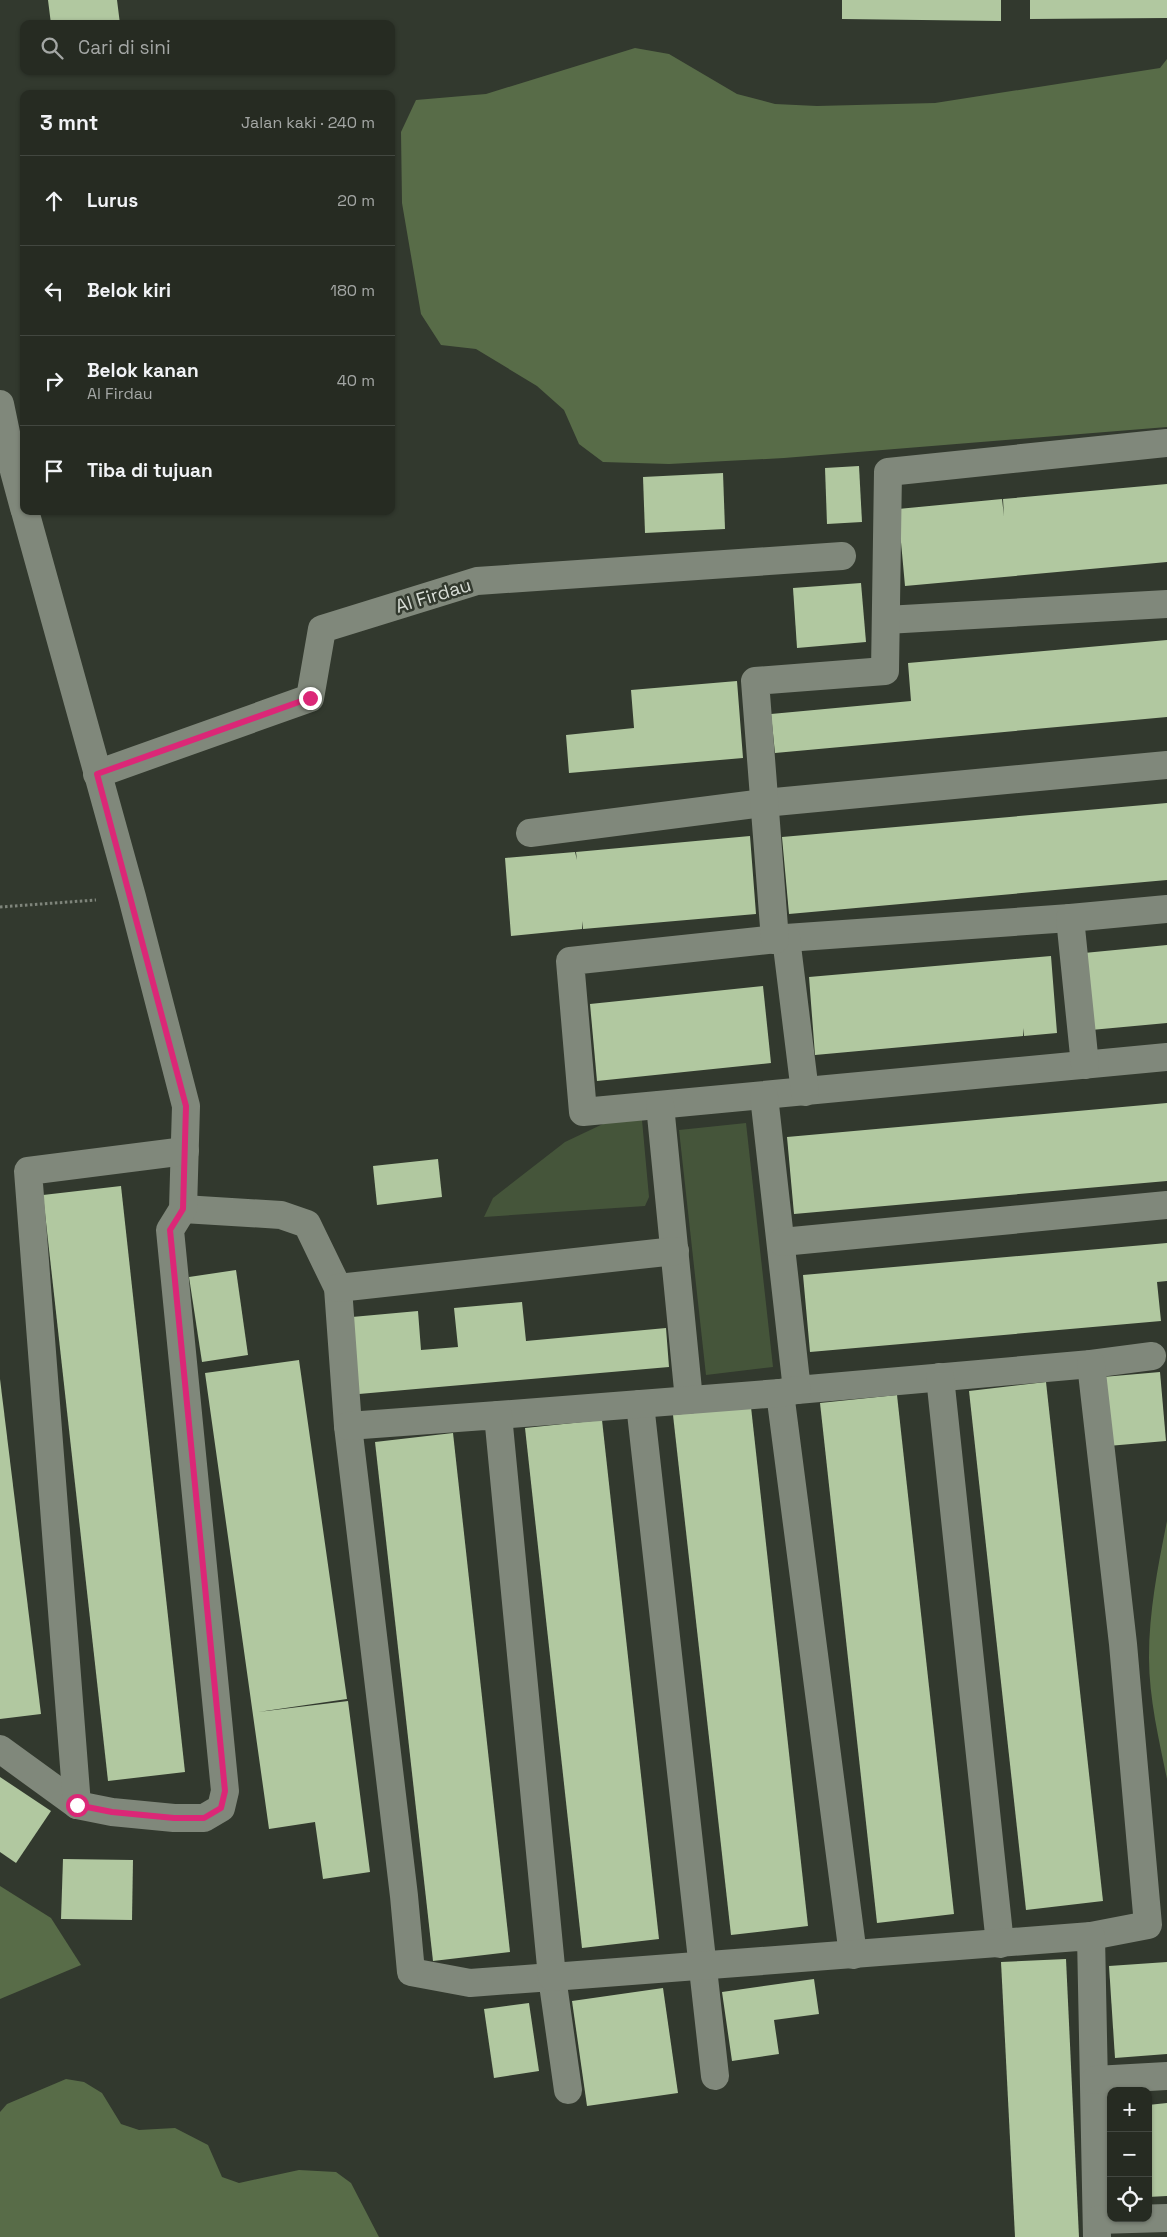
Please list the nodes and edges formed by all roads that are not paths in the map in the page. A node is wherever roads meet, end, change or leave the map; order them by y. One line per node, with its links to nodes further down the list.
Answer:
1 (0, 404): 3 (street)
2 (1167, 443): 7 (street)
3 (20, 493)
4 (26, 515): 9 (street)
5 (842, 556): 9 (street, Al Firdau)
6 (1167, 604): 7 (street)
7 (886, 620): 10 (street)
8 (1167, 765): 10 (street)
9 (97, 774): 20 (street)
10 (764, 803): 11 (street); 14 (street)
11 (530, 833)
12 (1167, 909): 13 (street)
13 (1070, 918): 14 (street); 16 (street)
14 (781, 939): 17 (street); 19 (street)
15 (1167, 1057): 16 (street)
16 (1085, 1065): 17 (street)
17 (805, 1092): 18 (street)
18 (764, 1096): 19 (street); 23 (street)
19 (660, 1105): 24 (street)
20 (185, 1151): 22 (street); 35 (street)
21 (1167, 1205): 23 (street)
22 (183, 1209): 25 (street); 35 (street)
23 (782, 1242): 29 (street)
24 (675, 1251): 25 (street); 30 (street)
25 (338, 1288): 33 (street)
26 (1152, 1356): 27 (street)
27 (1091, 1364): 28 (street); 36 (street)
28 (940, 1377): 29 (street); 37 (street)
29 (788, 1391): 30 (street); 38 (street)
30 (689, 1400): 31 (street)
31 (640, 1404): 32 (street); 39 (street)
32 (498, 1415): 33 (street); 40 (street)
33 (348, 1426): 40 (street)
34 (0, 1749): 35 (street)
35 (77, 1805)
36 (1091, 1936): 37 (street); 43 (street)
37 (1000, 1944): 38 (street)
38 (853, 1955): 39 (street)
39 (702, 1966): 40 (street); 41 (street)
40 (552, 1978): 44 (street)
41 (716, 2076)
42 (1167, 2076): 43 (street)
43 (1095, 2080): 46 (street)
44 (568, 2090)
45 (1167, 2218): 46 (street)
46 (1097, 2229)

